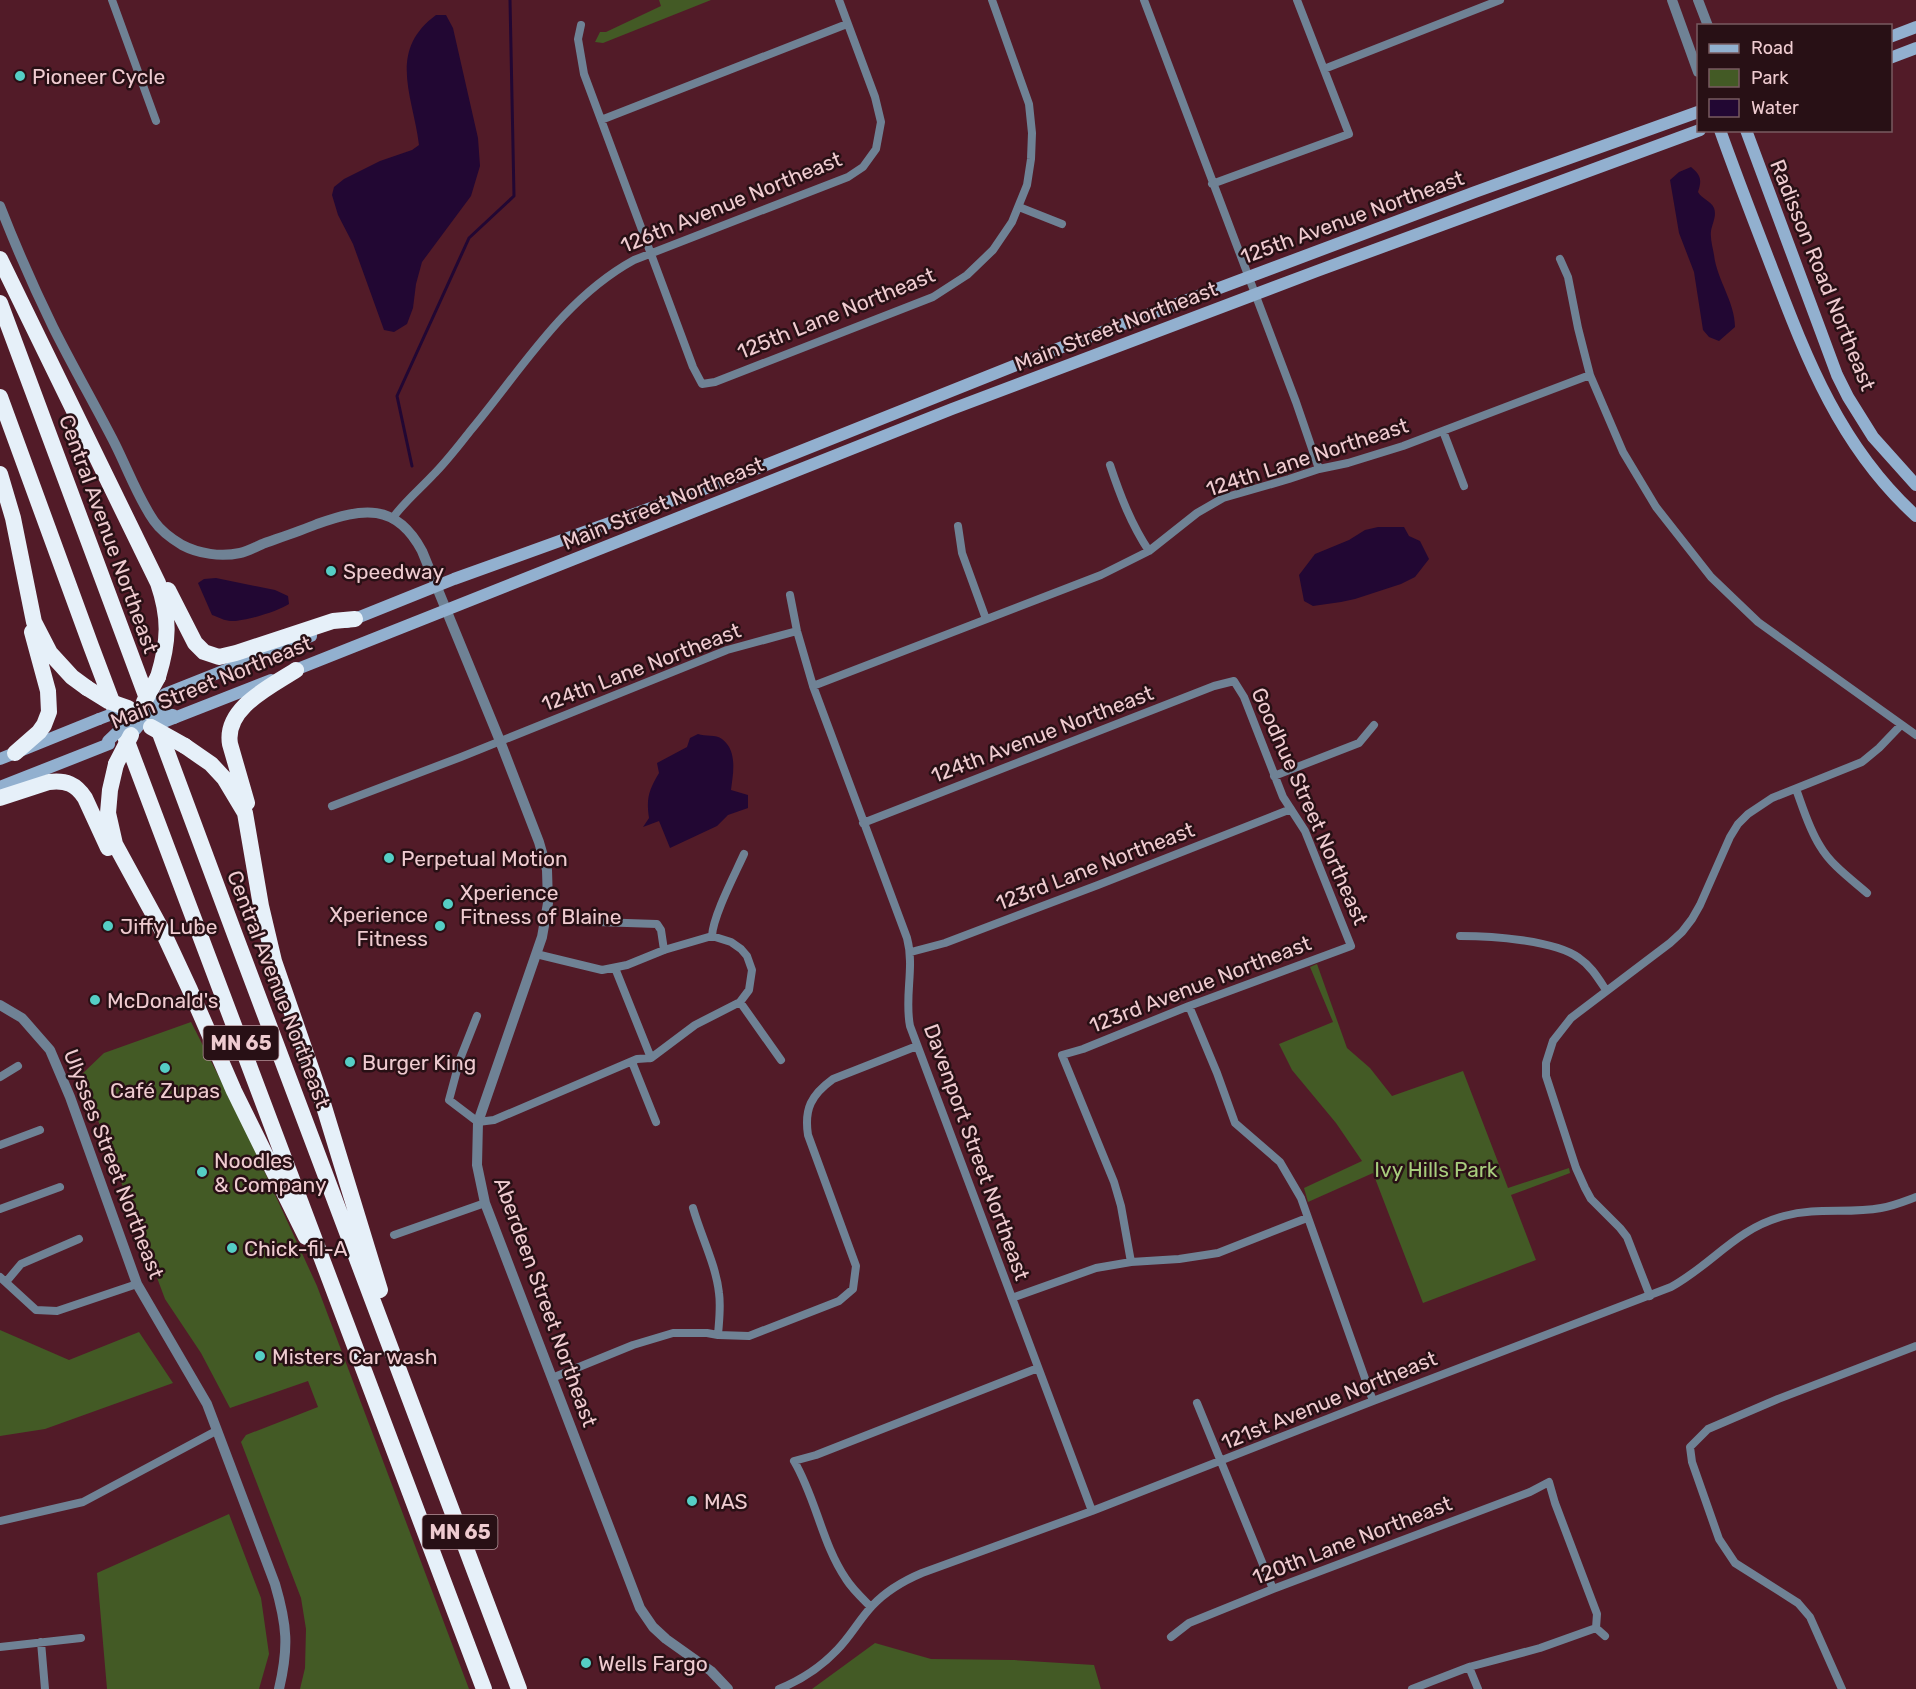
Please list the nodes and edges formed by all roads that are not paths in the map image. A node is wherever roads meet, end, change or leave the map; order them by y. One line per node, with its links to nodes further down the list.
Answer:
1 (112, 0): 20 (street)
2 (839, 0): 9 (street, 126th Avenue Northeast)
3 (992, 0): 26 (street)
4 (1144, 0): 24 (street)
5 (1297, 0): 16 (street)
6 (1500, 0): 16 (street)
7 (1672, 0): 17 (street)
8 (1698, 0): 10 (street)
9 (847, 24): 19 (street); 28 (street, 126th Avenue Northeast)
10 (1707, 24)
11 (581, 25): 19 (street)
12 (1916, 27): 13 (main road)
13 (1892, 36)
14 (1916, 48): 15 (main road)
15 (1892, 57)
16 (1324, 69): 24 (street)
17 (1697, 69)
18 (1697, 112): 32 (main road, 125th Avenue Northeast)
19 (601, 120): 28 (street)
20 (156, 121)
21 (1697, 131): 31 (main road, 125th Avenue Northeast)
22 (1721, 132): 43 (main road, Radisson Road Northeast)
23 (1747, 132): 41 (main road, Radisson Road Northeast)
24 (1212, 184): 32 (street)
25 (0, 206): 44 (street, Central Avenue Northeast)
26 (1019, 207): 27 (street); 28 (street, 125th Lane Northeast)
27 (1062, 224)
28 (651, 253): 44 (street, 126th Avenue Northeast)
29 (1560, 258): 35 (street)
30 (0, 259): 46 (highway)
31 (1343, 262): 33 (main road, Main Street Northeast)
32 (1248, 277): 33 (street); 47 (main road, 125th Avenue Northeast)
33 (1256, 294): 39 (street); 51 (main road, Main Street Northeast)
34 (0, 303): 116 (highway, Central Avenue Northeast / MN 65)
35 (1590, 375): 37 (street, 124th Lane Northeast); 61 (street)
36 (0, 397): 110 (highway, MN 65)
37 (1443, 431): 39 (street, 124th Lane Northeast); 42 (street)
38 (1110, 465): 48 (street)
39 (1319, 469): 48 (street, 124th Lane Northeast)
40 (0, 474): 54 (highway)
41 (1916, 485)
42 (1464, 486)
43 (1916, 516)
44 (392, 519): 49 (street, Central Avenue Northeast)
45 (957, 525): 53 (street)
46 (134, 532): 52 (highway); 59 (highway, bridge)
47 (584, 532): 49 (main road, Main Street Northeast)
48 (1149, 551): 53 (street, 124th Lane Northeast)
49 (436, 585): 51 (street, Aberdeen Street Northeast); 52 (main road, Main Street Northeast)
50 (789, 595): 55 (street, Davenport Street Northeast)
51 (447, 610): 56 (main road, Main Street Northeast); 63 (street, Aberdeen Street Northeast)
52 (355, 618): 59 (main road, Main Street Northeast, bridge)
53 (986, 619): 58 (street, 124th Lane Northeast)
54 (34, 622): 59 (highway, bridge); 64 (highway)
55 (796, 631): 58 (street, Davenport Street Northeast); 63 (street, 124th Lane Northeast)
56 (296, 670): 59 (main road, Main Street Northeast, bridge); 71 (highway)
57 (1234, 681): 65 (street, Goodhue Street Northeast); 72 (street, 124th Avenue Northeast)
58 (813, 686): 72 (street, Davenport Street Northeast)
59 (138, 718): 64 (main road, Main Street Northeast, bridge); 66 (main road, Main Street Northeast); 71 (highway, bridge); 75 (highway, bridge)
60 (1374, 725): 65 (street)
61 (1901, 725): 62 (street); 67 (street)
62 (1916, 735)
63 (500, 741): 69 (street, 124th Lane Northeast); 82 (street, Aberdeen Street Northeast)
64 (7, 756)
65 (1274, 776): 70 (street, Goodhue Street Northeast)
66 (0, 787)
67 (1796, 789): 74 (street); 84 (street)
68 (0, 798): 75 (highway)
69 (332, 806)
70 (1291, 809): 79 (street, Goodhue Street Northeast); 81 (street, 123rd Lane Northeast)
71 (245, 813): 116 (highway)
72 (863, 823): 81 (street, Davenport Street Northeast)
73 (744, 854): 77 (street)
74 (1867, 893)
75 (142, 894): 110 (highway)
76 (597, 922): 80 (street)
77 (712, 936): 80 (street); 85 (street)
78 (1460, 936): 84 (street)
79 (1351, 946): 87 (street, 123rd Avenue Northeast)
80 (664, 950): 83 (street)
81 (911, 952): 89 (street, Davenport Street Northeast)
82 (536, 954): 83 (street); 95 (street, Aberdeen Street Northeast)
83 (615, 968): 90 (street)
84 (1606, 990): 111 (street)
85 (740, 1002): 90 (street); 91 (street)
86 (0, 1005): 109 (street, Ulysses Street Northeast)
87 (1189, 1006): 104 (street); 107 (street, 123rd Avenue Northeast)
88 (477, 1016): 95 (street)
89 (917, 1046): 112 (street, Davenport Street Northeast); 113 (street)
90 (651, 1058): 92 (street)
91 (781, 1060)
92 (632, 1062): 95 (street); 96 (street)
93 (18, 1066): 94 (street)
94 (0, 1077)
95 (478, 1122): 101 (street, Aberdeen Street Northeast)
96 (656, 1122)
97 (40, 1130): 98 (street)
98 (0, 1145)
99 (60, 1187): 103 (street)
100 (1916, 1197): 111 (street, 121st Avenue Northeast)
101 (485, 1203): 105 (street); 117 (street, Aberdeen Street Northeast)
102 (693, 1208): 113 (street)
103 (0, 1209)
104 (1307, 1218): 107 (street); 118 (street)
105 (394, 1235)
106 (79, 1239): 108 (street)
107 (1131, 1262): 112 (street)
108 (3, 1280): 109 (street)
109 (137, 1284): 120 (street, Ulysses Street Northeast)
110 (335, 1291): 135 (highway, MN 65)
111 (1650, 1296): 118 (street, 121st Avenue Northeast)
112 (1012, 1298): 115 (street, Davenport Street Northeast)
113 (718, 1335): 117 (street)
114 (1916, 1346): 141 (street)
115 (1038, 1368): 122 (street, Davenport Street Northeast); 125 (street)
116 (402, 1375): 136 (highway, Central Avenue Northeast / MN 65)
117 (552, 1378): 137 (street, Aberdeen Street Northeast)
118 (1372, 1401): 121 (street, 121st Avenue Northeast)
119 (1197, 1403): 121 (street)
120 (216, 1431): 123 (street); 134 (street, Ulysses Street Northeast)
121 (1221, 1462): 122 (street, 121st Avenue Northeast); 124 (street)
122 (1092, 1511): 125 (street, 121st Avenue Northeast)
123 (0, 1521)
124 (1274, 1589): 126 (street, 120th Lane Northeast); 128 (street, 120th Lane Northeast)
125 (872, 1607): 138 (street, 121st Avenue Northeast)
126 (1596, 1628): 127 (street); 132 (street)
127 (1605, 1636)
128 (1170, 1637)
129 (81, 1638): 130 (street)
130 (41, 1642): 131 (street); 133 (street)
131 (0, 1647)
132 (1469, 1667): 139 (street); 140 (street)
133 (45, 1689)
134 (279, 1689)
135 (484, 1689)
136 (519, 1689)
137 (728, 1689)
138 (779, 1689)
139 (1412, 1689)
140 (1478, 1689)
141 (1842, 1689)

